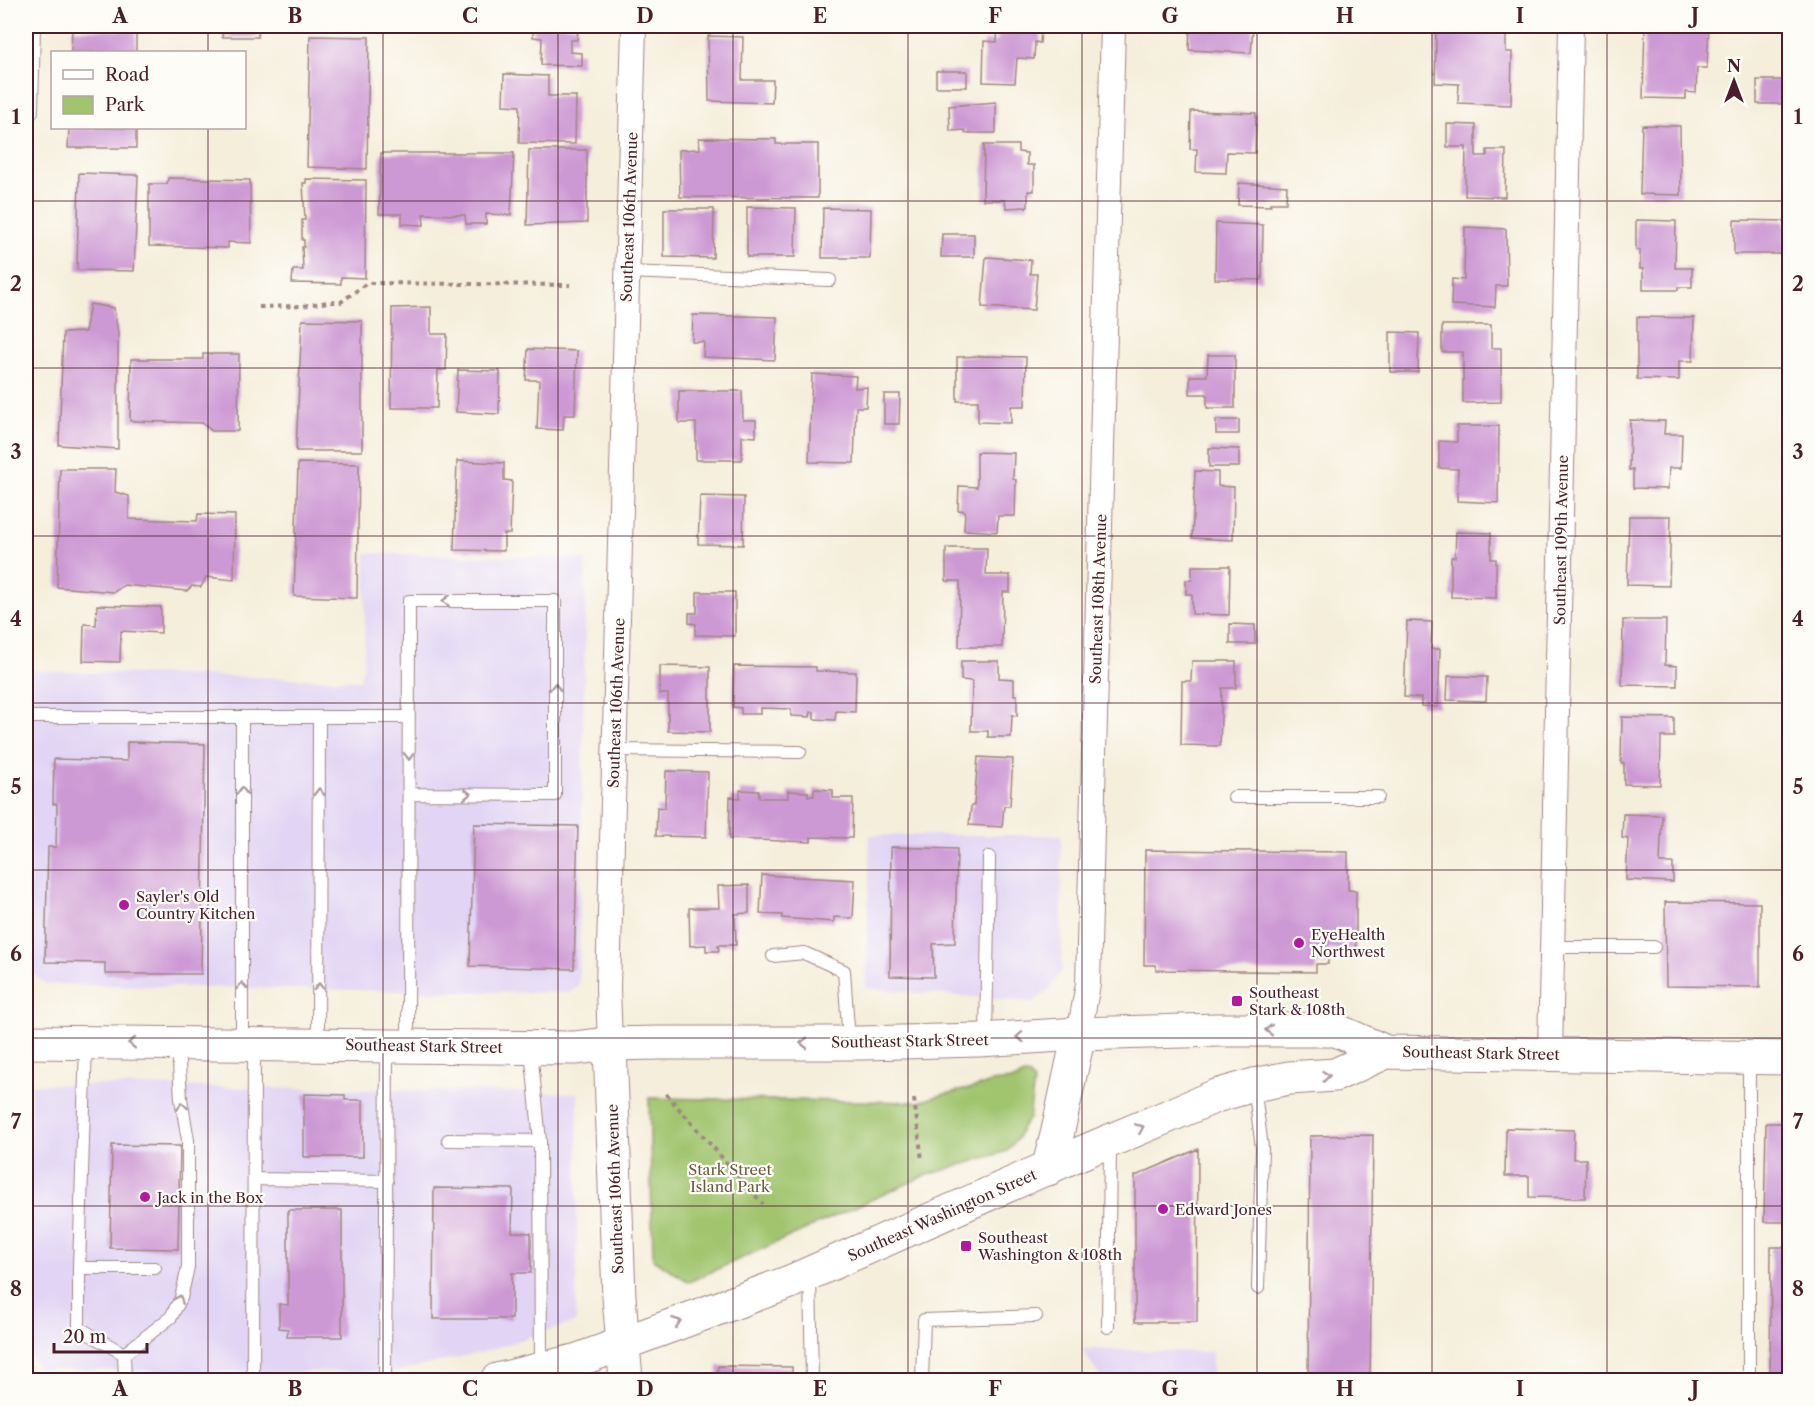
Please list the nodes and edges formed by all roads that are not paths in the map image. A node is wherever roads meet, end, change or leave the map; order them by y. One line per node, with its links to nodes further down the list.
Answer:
1 (28, 26): 5 (street)
2 (634, 26): 6 (street, Southeast 106th Avenue)
3 (1113, 26): 21 (street, Southeast 108th Avenue)
4 (1571, 26): 18 (street, Southeast 109th Avenue)
5 (26, 110)
6 (628, 272): 7 (lane); 12 (street, Southeast 106th Avenue)
7 (830, 280)
8 (26, 717): 9 (lane)
9 (242, 717): 10 (lane); 27 (lane, one-way to 9)
10 (319, 717): 11 (lane); 29 (lane, one-way to 10)
11 (409, 717): 14 (lane, one-way to 14); 14 (lane, one-way to 11)
12 (615, 750): 13 (lane); 28 (street, Southeast 106th Avenue)
13 (800, 752)
14 (409, 794): 30 (lane)
15 (1234, 797): 16 (lane)
16 (1378, 797)
17 (989, 857): 22 (lane)
18 (1552, 947): 19 (lane); 33 (street, Southeast 109th Avenue)
19 (1654, 947)
20 (773, 956): 25 (lane)
21 (1079, 1034): 22 (main road, Southeast Stark Street, one-way to 22); 32 (main road, Southeast Stark Street, one-way to 21); 40 (main road, Southeast 108th Avenue)
22 (986, 1039): 25 (main road, Southeast Stark Street)
23 (26, 1042): 24 (main road, Southeast Stark Street)
24 (86, 1042): 26 (main road, Southeast Stark Street, one-way to 24); 43 (lane)
25 (849, 1043): 28 (main road, Southeast Stark Street, one-way to 28)
26 (177, 1044): 27 (main road, Southeast Stark Street); 50 (lane, one-way to 26)
27 (248, 1044): 29 (main road, Southeast Stark Street); 41 (lane)
28 (610, 1044): 31 (main road, Southeast Stark Street); 49 (main road, Southeast 106th Avenue)
29 (318, 1045): 30 (main road, Southeast Stark Street)
30 (398, 1046): 31 (main road, Southeast Stark Street); 42 (lane)
31 (531, 1047): 39 (lane)
32 (1386, 1052): 33 (main road, Southeast Stark Street); 36 (main road, Southeast Washington Street, one-way to 32)
33 (1550, 1054): 34 (main road, Southeast Stark Street)
34 (1749, 1057): 35 (main road, Southeast Stark Street); 59 (lane)
35 (1790, 1058)
36 (1254, 1085): 38 (main road, Southeast Washington Street, one-way to 36); 46 (lane)
37 (448, 1140): 39 (lane)
38 (1110, 1140): 40 (main road, Southeast Washington Street); 48 (lane)
39 (540, 1141): 51 (lane)
40 (1048, 1168): 45 (main road, Southeast Washington Street)
41 (254, 1179): 42 (lane); 53 (lane)
42 (387, 1180): 54 (lane)
43 (79, 1268): 44 (lane); 50 (lane)
44 (155, 1268)
45 (810, 1273): 49 (main road, Southeast Washington Street, one-way to 45); 57 (lane)
46 (1258, 1288)
47 (1036, 1316): 58 (lane)
48 (1108, 1327)
49 (623, 1343): 51 (main road, Southeast Washington Street); 56 (main road, Southeast 106th Avenue)
50 (124, 1354): 52 (lane)
51 (541, 1370): 55 (main road, Southeast Washington Street)
52 (124, 1380)
53 (253, 1380)
54 (385, 1380)
55 (497, 1380)
56 (626, 1380)
57 (812, 1380)
58 (922, 1380)
59 (1749, 1380)

